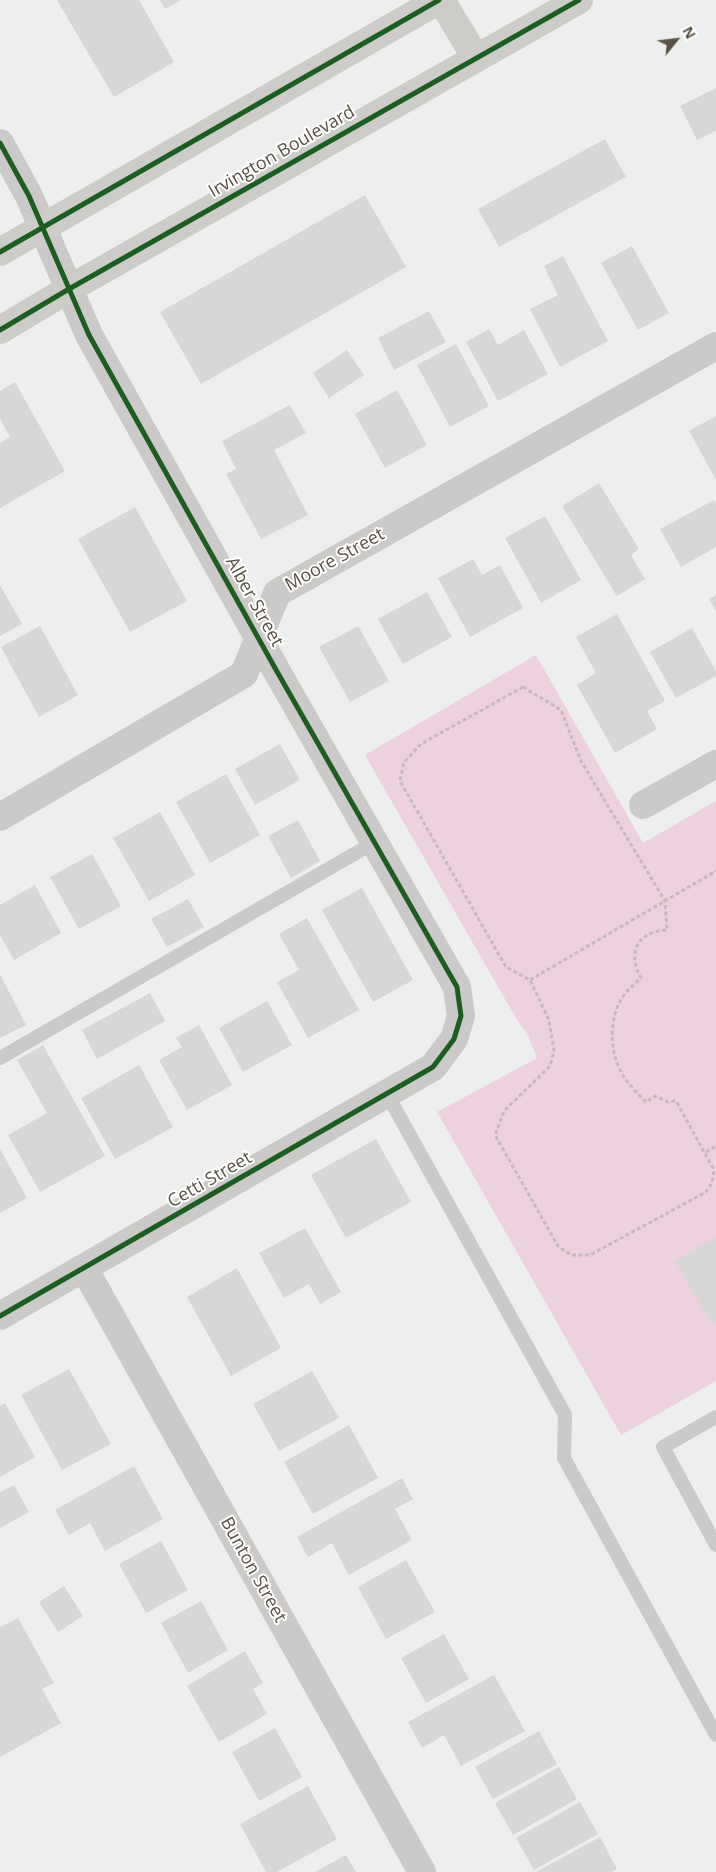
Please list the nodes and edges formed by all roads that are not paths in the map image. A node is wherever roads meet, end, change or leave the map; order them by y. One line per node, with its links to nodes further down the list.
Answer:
1 (440, 0): 3 (main road); 5 (main road)
2 (579, 0): 3 (main road, Irvington Boulevard)
3 (476, 58): 7 (main road, Irvington Boulevard)
4 (0, 143): 5 (street, Alber Street)
5 (42, 227): 6 (main road); 7 (street, Alber Street)
6 (0, 252)
7 (70, 289): 8 (main road, Irvington Boulevard); 10 (street, Alber Street)
8 (0, 330)
9 (716, 346): 10 (street, Moore Street)
10 (259, 638): 13 (street, Moore Street); 14 (street, Alber Street)
11 (716, 764): 12 (street)
12 (643, 805)
13 (0, 817)
14 (375, 842): 15 (lane); 16 (street, Alber Street)
15 (0, 1058)
16 (433, 1067): 17 (street, Cetti Street)
17 (387, 1094): 18 (street, Cetti Street); 22 (lane)
18 (84, 1268): 19 (street, Cetti Street); 23 (street, Bunton Street)
19 (0, 1316)
20 (716, 1417): 21 (lane)
21 (716, 1545)
22 (716, 1735)
23 (422, 1872)

